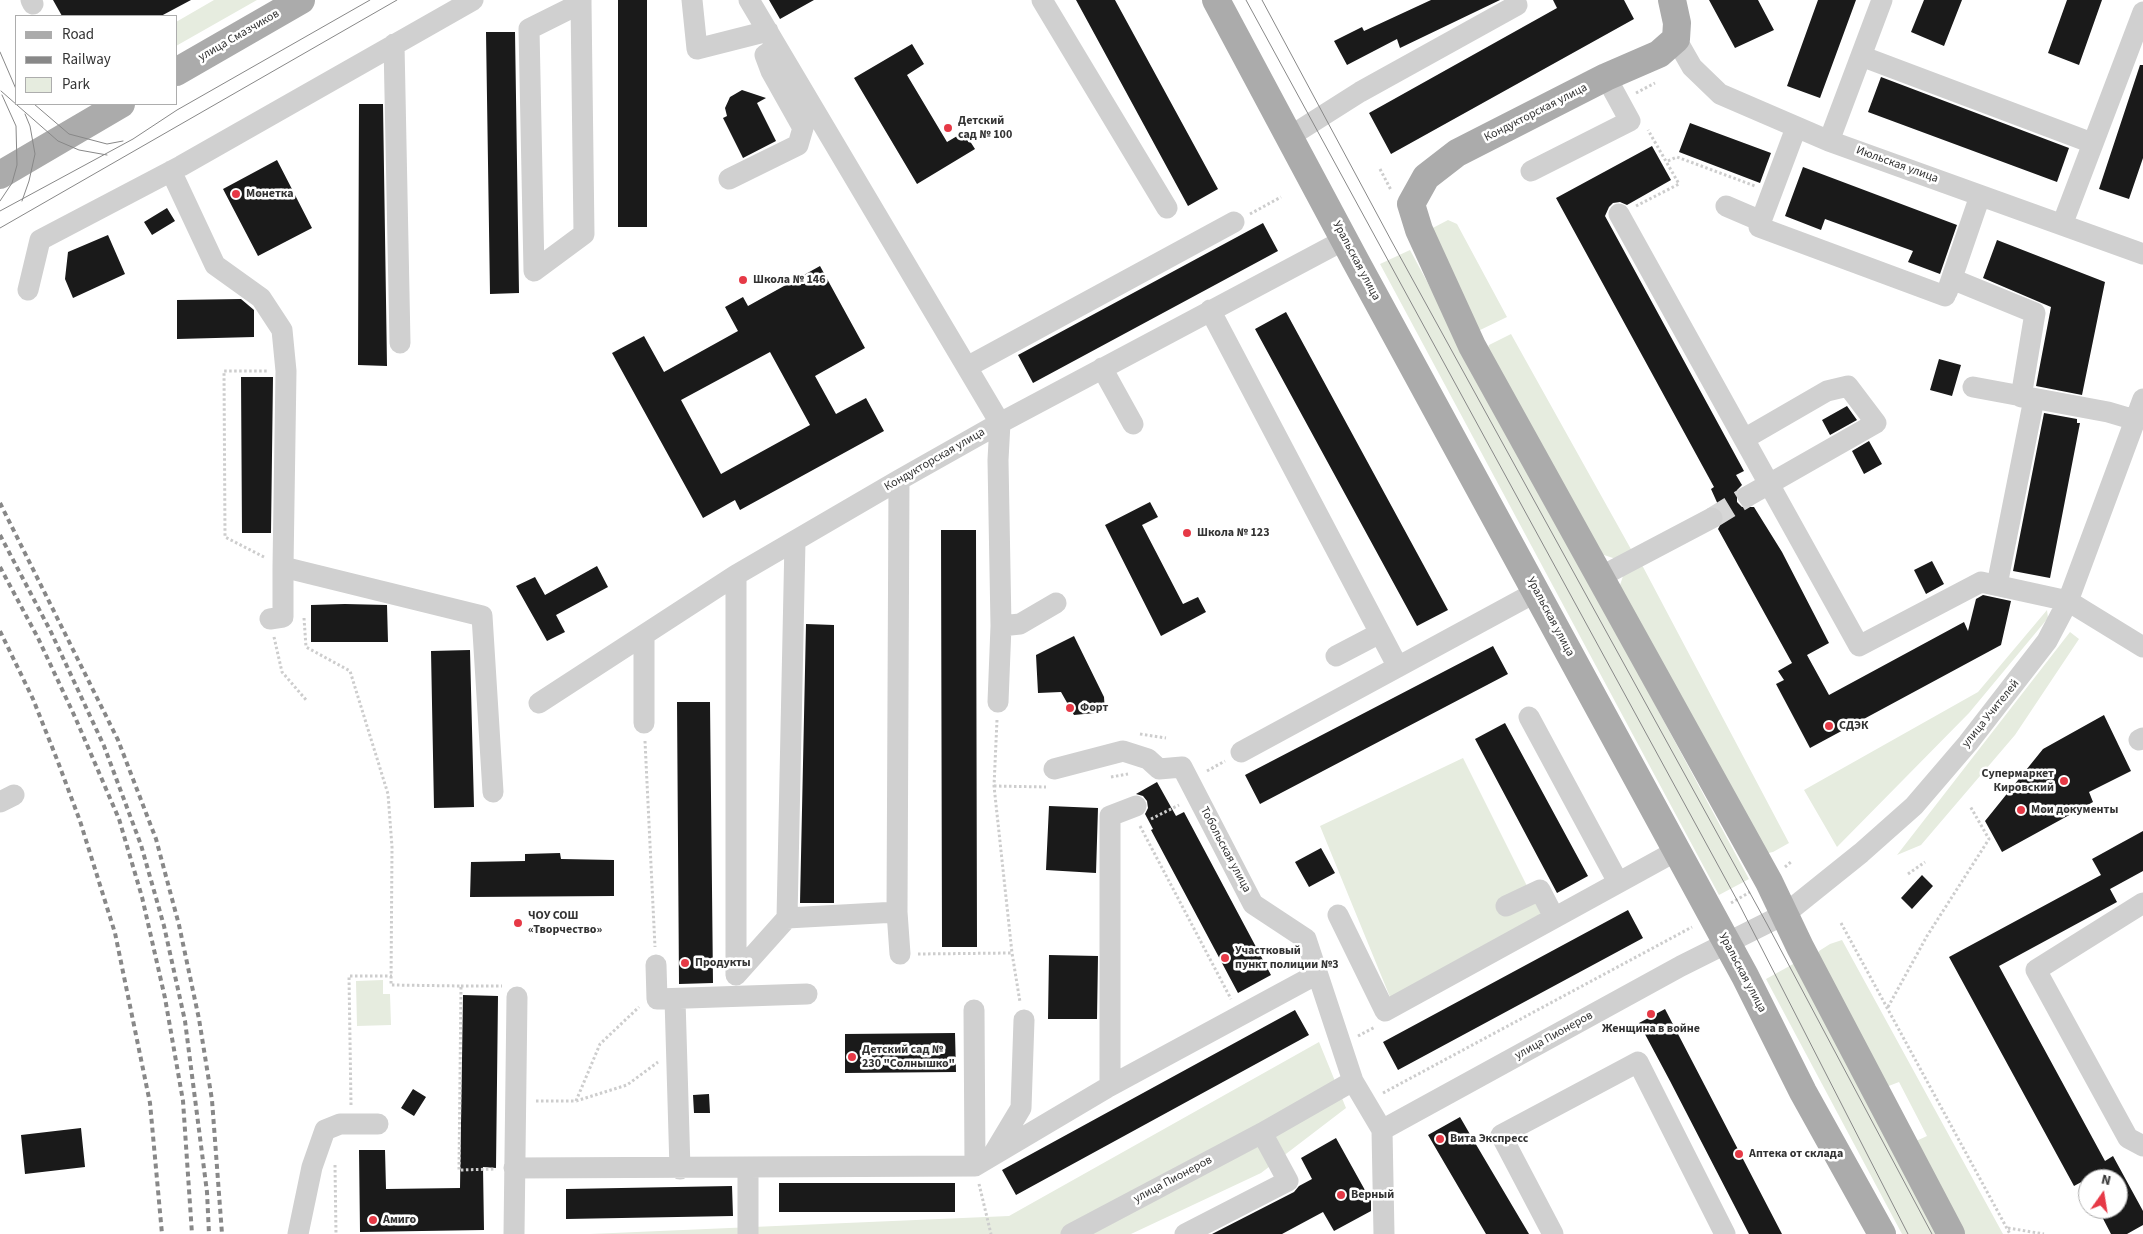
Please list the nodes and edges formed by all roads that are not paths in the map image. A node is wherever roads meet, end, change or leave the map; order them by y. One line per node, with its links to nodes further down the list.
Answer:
1 (301, 0): 16 (main road, улица Смазчиков)
2 (473, 0): 14 (street)
3 (692, 0): 12 (street)
4 (749, 0): 12 (street)
5 (1042, 0): 29 (street)
6 (1216, 0): 20 (main road, Уральская улица)
7 (1672, 0): 13 (main road)
8 (1882, 0): 15 (street)
9 (581, 2): 9 (street)
10 (1517, 5): 20 (street)
11 (2143, 12): 22 (street)
12 (772, 39): 26 (street); 40 (street)
13 (1676, 39): 17 (main road, Кондукторская улица); 19 (street, Июльская улица)
14 (394, 44): 23 (street); 39 (street)
15 (1861, 56): 21 (street); 22 (street)
16 (178, 71)
17 (1606, 77): 24 (street); 56 (main road, Кондукторская улица)
18 (119, 105): 25 (main road)
19 (1796, 128): 21 (street, Июльская улица); 31 (street)
20 (1289, 136): 34 (main road, Уральская улица)
21 (1829, 141): 27 (street, Июльская улица)
22 (2092, 143): 33 (street)
23 (171, 171): 36 (street); 54 (street)
24 (1531, 171)
25 (0, 175)
26 (729, 179)
27 (1980, 196): 33 (street, Июльская улица); 37 (street)
28 (1726, 206): 31 (street)
29 (1167, 208)
30 (1619, 214): 48 (street)
31 (1762, 220): 37 (street)
32 (1234, 222): 40 (street)
33 (2062, 225): 35 (street, Июльская улица)
34 (1344, 240): 38 (street, Кондукторская улица); 58 (main road, Уральская улица)
35 (2143, 254)
36 (28, 290)
37 (1946, 294): 43 (street)
38 (1210, 310): 41 (street, Кондукторская улица); 63 (street)
39 (400, 343)
40 (967, 367): 46 (street)
41 (1102, 368): 46 (street, Кондукторская улица); 47 (street)
42 (1973, 387): 43 (street)
43 (2027, 398): 45 (street); 57 (street)
44 (2143, 399): 45 (street, улица Учителей)
45 (2135, 420): 59 (street, улица Учителей)
46 (1000, 423): 49 (street, Кондукторская улица); 62 (street)
47 (1133, 424)
48 (1744, 439): 50 (street); 50 (street)
49 (899, 480): 53 (street, Кондукторская улица); 80 (street)
50 (1770, 485): 51 (street); 57 (street)
51 (1748, 496)
52 (1712, 518): 56 (street)
53 (795, 541): 55 (street, Кондукторская улица); 83 (street)
54 (283, 567): 61 (street); 74 (street)
55 (736, 575): 64 (street, Кондукторская улица); 83 (street)
56 (1600, 577): 81 (main road)
57 (1997, 585): 59 (street)
58 (1536, 592): 67 (street); 76 (main road, Уральская улица)
59 (2068, 601): 65 (street); 81 (street, улица Учителей)
60 (1056, 603): 62 (street)
61 (270, 619)
62 (1001, 626): 68 (street)
63 (1380, 633): 66 (street); 67 (street)
64 (644, 635): 69 (street, Кондукторская улица); 71 (street)
65 (2143, 647)
66 (1336, 656)
67 (1398, 667): 72 (street)
68 (998, 702)
69 (539, 703)
70 (1529, 717): 77 (street)
71 (644, 723)
72 (1241, 752)
73 (1054, 769): 87 (street, Тобольская улица)
74 (493, 792)
75 (1138, 815): 95 (street)
76 (1676, 851): 77 (street); 85 (main road, Уральская улица)
77 (1618, 882): 84 (street)
78 (2143, 903): 99 (street)
79 (1506, 906): 84 (street)
80 (897, 912): 83 (street); 86 (street)
81 (1785, 914): 85 (street, улица Учителей); 113 (main road)
82 (1338, 915): 84 (street)
83 (787, 918)
84 (1554, 918)
85 (1727, 945): 97 (street, улица Пионеров); 112 (main road, Уральская улица)
86 (900, 954)
87 (1317, 974): 94 (street, Тобольская улица); 95 (street)
88 (657, 975): 91 (street)
89 (807, 994): 91 (street)
90 (516, 997): 101 (street)
91 (675, 999): 103 (street)
92 (974, 1010): 100 (street)
93 (1024, 1020): 100 (street)
94 (1353, 1081): 97 (street, Тобольская улица); 98 (street, улица Пионеров)
95 (1110, 1086): 100 (street)
96 (378, 1124): 104 (street)
97 (1382, 1130): 109 (street)
98 (1262, 1133): 107 (street, улица Пионеров); 108 (street)
99 (2143, 1146)
100 (984, 1161): 102 (street)
101 (514, 1168): 103 (street); 105 (street)
102 (748, 1168): 103 (street); 106 (street)
103 (680, 1169)
104 (298, 1234)
105 (514, 1234)
106 (748, 1234)
107 (1071, 1234)
108 (1185, 1234)
109 (1384, 1234)
110 (1553, 1234): 111 (street)
111 (1725, 1234)
112 (1882, 1234)
113 (1951, 1234)

